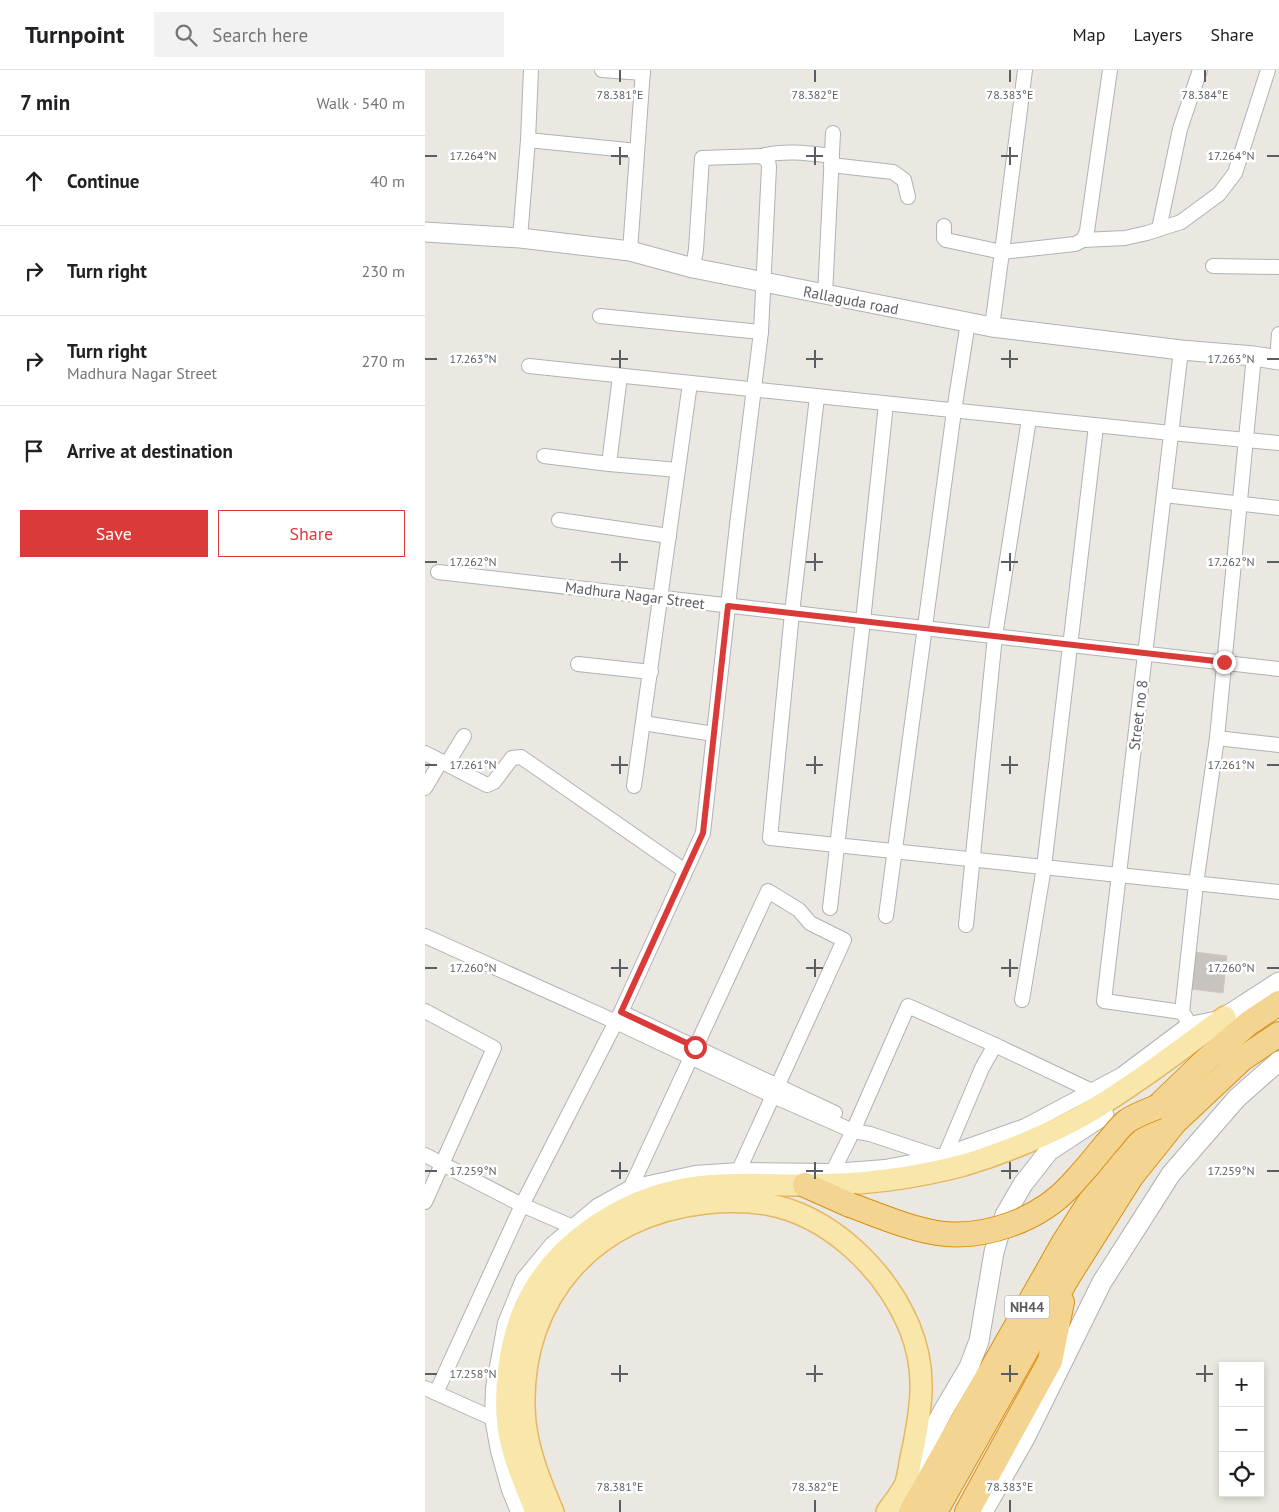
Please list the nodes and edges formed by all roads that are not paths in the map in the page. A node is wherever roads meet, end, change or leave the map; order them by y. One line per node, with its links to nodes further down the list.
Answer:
1 (531, 70): 9 (street)
2 (602, 70): 7 (street)
3 (1025, 70): 20 (street)
4 (1110, 70): 18 (street)
5 (1201, 70): 15 (street)
6 (1268, 70): 15 (street)
7 (643, 72): 10 (street)
8 (833, 133): 12 (street)
9 (528, 140): 10 (street); 17 (street)
10 (637, 151): 19 (street)
11 (761, 156): 12 (street); 22 (street); 24 (street)
12 (831, 161): 13 (street); 25 (street)
13 (908, 197)
14 (944, 226): 20 (street)
15 (1159, 229): 18 (street)
16 (425, 232): 17 (main road, Rallaguda road)
17 (521, 238): 19 (main road, Rallaguda road)
18 (1083, 240): 20 (street)
19 (630, 251): 22 (main road, Rallaguda road)
20 (1002, 252): 28 (street)
21 (1213, 266): 23 (street)
22 (693, 268): 24 (main road, Rallaguda road)
23 (1279, 268)
24 (764, 283): 25 (main road, Rallaguda road); 29 (street)
25 (825, 295): 27 (main road, Rallaguda road)
26 (600, 316): 29 (street)
27 (968, 322): 28 (main road, Rallaguda road); 40 (street)
28 (992, 326): 31 (main road, Rallaguda road)
29 (761, 332): 37 (street)
30 (1279, 334): 33 (street)
31 (1181, 350): 32 (main road, Rallaguda road); 43 (street, Street no 8)
32 (1254, 356): 33 (main road, Rallaguda road); 44 (street)
33 (1278, 360)
34 (529, 366): 35 (street)
35 (620, 376): 36 (street); 47 (street)
36 (689, 383): 37 (street); 48 (street)
37 (755, 390): 38 (street); 56 (street)
38 (817, 396): 39 (street); 57 (street)
39 (887, 404): 40 (street); 58 (street)
40 (954, 411): 41 (street); 59 (street)
41 (1029, 419): 42 (street); 60 (street)
42 (1097, 426): 43 (street); 61 (street)
43 (1171, 434): 44 (street); 49 (street, Street no 8)
44 (1245, 440): 45 (street); 50 (street)
45 (1279, 443)
46 (545, 456): 47 (street)
47 (609, 464): 48 (street)
48 (678, 470): 53 (street)
49 (1164, 495): 50 (street); 62 (street, Street no 8)
50 (1239, 504): 51 (street); 63 (street)
51 (1279, 508)
52 (559, 520): 53 (street)
53 (669, 536): 55 (street)
54 (438, 572): 55 (street, Madhura Nagar Street)
55 (661, 598): 56 (street, Madhura Nagar Street); 66 (street)
56 (728, 606): 57 (street, Madhura Nagar Street); 68 (street)
57 (791, 613): 58 (street, Madhura Nagar Street); 76 (street)
58 (863, 621): 59 (street, Madhura Nagar Street); 76 (street)
59 (925, 628): 60 (street, Madhura Nagar Street); 77 (street)
60 (995, 636): 61 (street, Madhura Nagar Street); 78 (street)
61 (1070, 645): 62 (street, Madhura Nagar Street); 79 (street)
62 (1145, 653): 63 (street, Madhura Nagar Street); 81 (street, Street no 8)
63 (1224, 662): 65 (street, Madhura Nagar Street); 70 (street)
64 (578, 664): 66 (street)
65 (1279, 668)
66 (651, 672): 67 (street)
67 (643, 723): 68 (street); 74 (street)
68 (713, 734): 80 (street)
69 (464, 736): 73 (street)
70 (1217, 738): 71 (street); 82 (street)
71 (1279, 746)
72 (425, 753): 73 (street)
73 (444, 762): 75 (street); 80 (street)
74 (634, 786)
75 (425, 788)
76 (838, 846): 77 (street); 84 (street)
77 (895, 852): 78 (street); 85 (street)
78 (972, 860): 79 (street); 86 (street)
79 (1044, 867): 81 (street); 89 (street)
80 (685, 871): 92 (street)
81 (1119, 875): 82 (street); 94 (street, Street no 8)
82 (1196, 884): 83 (street); 94 (street)
83 (1279, 892)
84 (830, 908)
85 (887, 916)
86 (966, 925)
87 (425, 936): 92 (street)
88 (1279, 982): 93 (main road)
89 (1022, 1000)
90 (1279, 1004): 101 (highway, NH44)
91 (425, 1011): 105 (street)
92 (618, 1017): 97 (street); 111 (street)
93 (1225, 1017): 94 (street); 108 (main road); 116 (main road)
94 (1185, 1018): 100 (street)
95 (1279, 1034): 113 (highway, NH44)
96 (995, 1045): 100 (street); 102 (street); 104 (street)
97 (693, 1052): 99 (street); 99 (street); 109 (street)
98 (1279, 1061): 124 (main road)
99 (775, 1091): 102 (street); 106 (street)
100 (1092, 1091): 104 (street)
101 (1157, 1106): 108 (highway, bridge); 121 (highway, NH44)
102 (855, 1127): 104 (street); 107 (street)
103 (425, 1155): 105 (street)
104 (941, 1155): 107 (street)
105 (443, 1164): 110 (street); 111 (street)
106 (739, 1170): 107 (street); 109 (street)
107 (833, 1171)
108 (805, 1185): 118 (main road)
109 (631, 1187): 112 (street)
110 (425, 1202)
111 (522, 1205): 112 (street); 114 (street)
112 (573, 1227): 115 (street)
113 (1066, 1280): 122 (highway, NH44); 123 (highway)
114 (430, 1390): 115 (street)
115 (492, 1418): 117 (street)
116 (905, 1484): 119 (main road); 120 (main road)
117 (518, 1512)
118 (536, 1512)
119 (553, 1512)
120 (887, 1512)
121 (911, 1512)
122 (935, 1512)
123 (967, 1512)
124 (983, 1512)

